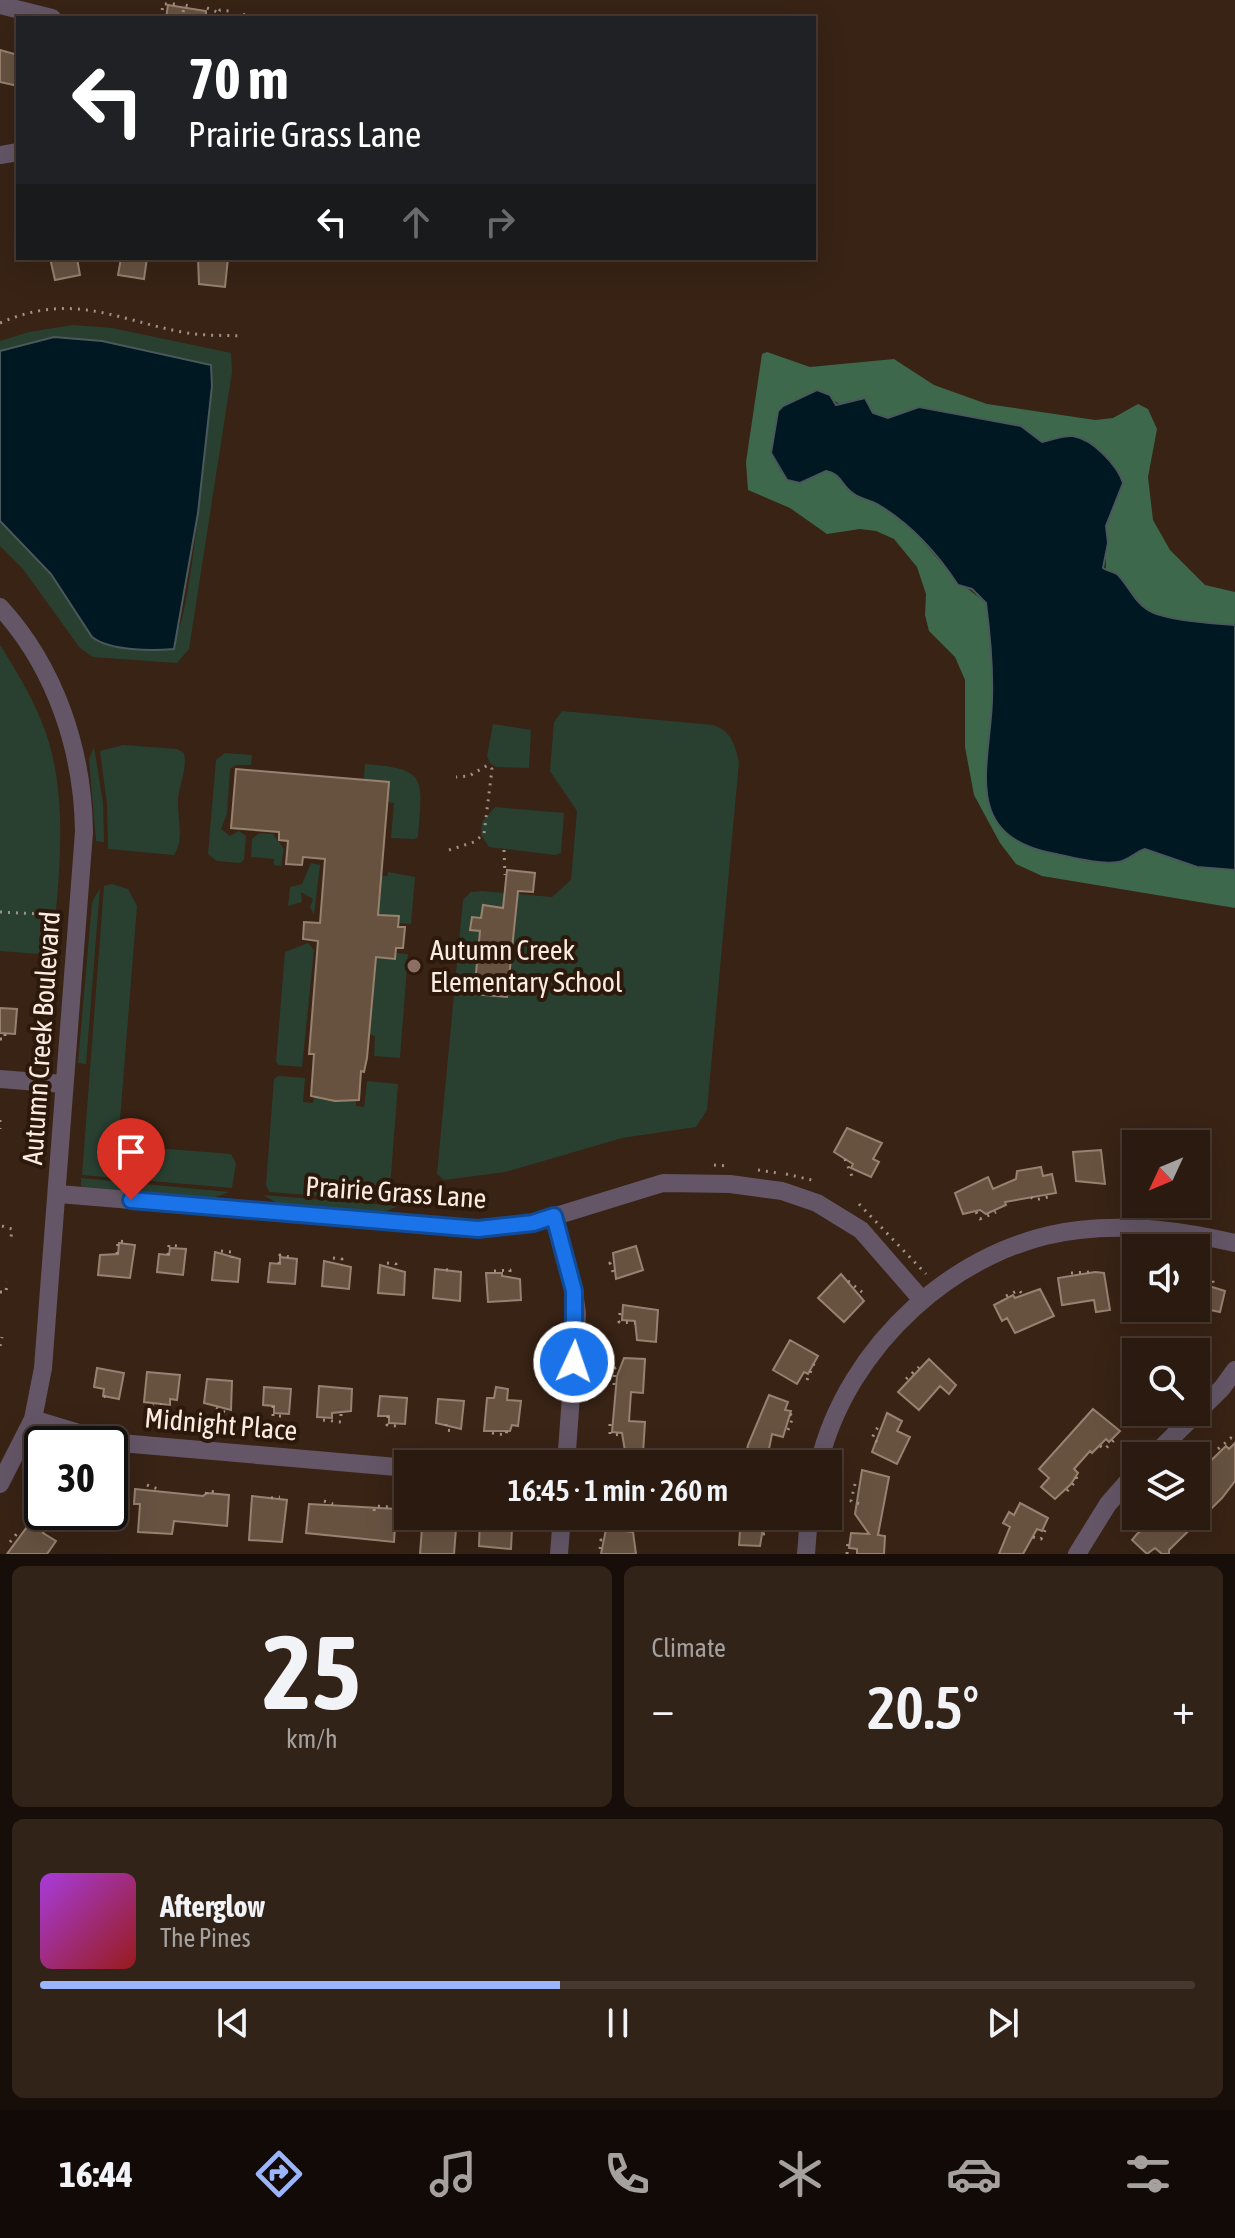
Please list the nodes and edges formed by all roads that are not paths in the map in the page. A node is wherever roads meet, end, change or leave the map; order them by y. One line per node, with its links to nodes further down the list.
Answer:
1 (0, 5): 2 (street)
2 (44, 16)
3 (0, 607): 5 (street, Autumn Creek Boulevard)
4 (0, 1079): 5 (street)
5 (63, 1084): 6 (street, Autumn Creek Boulevard)
6 (59, 1194): 7 (street, Prairie Grass Lane); 11 (street, Autumn Creek Boulevard)
7 (554, 1216): 9 (street, Prairie Grass Lane); 13 (street)
8 (1235, 1243): 9 (street)
9 (922, 1300): 14 (street)
10 (1235, 1370): 12 (street)
11 (33, 1419): 15 (street, Midnight Place); 16 (street, Autumn Creek Boulevard)
12 (1167, 1442)
13 (567, 1450)
14 (822, 1450)
15 (394, 1467)
16 (0, 1484)
17 (1122, 1488): 22 (street)
18 (561, 1530): 20 (street)
19 (808, 1530): 21 (street)
20 (559, 1554)
21 (806, 1554)
22 (1077, 1554)

